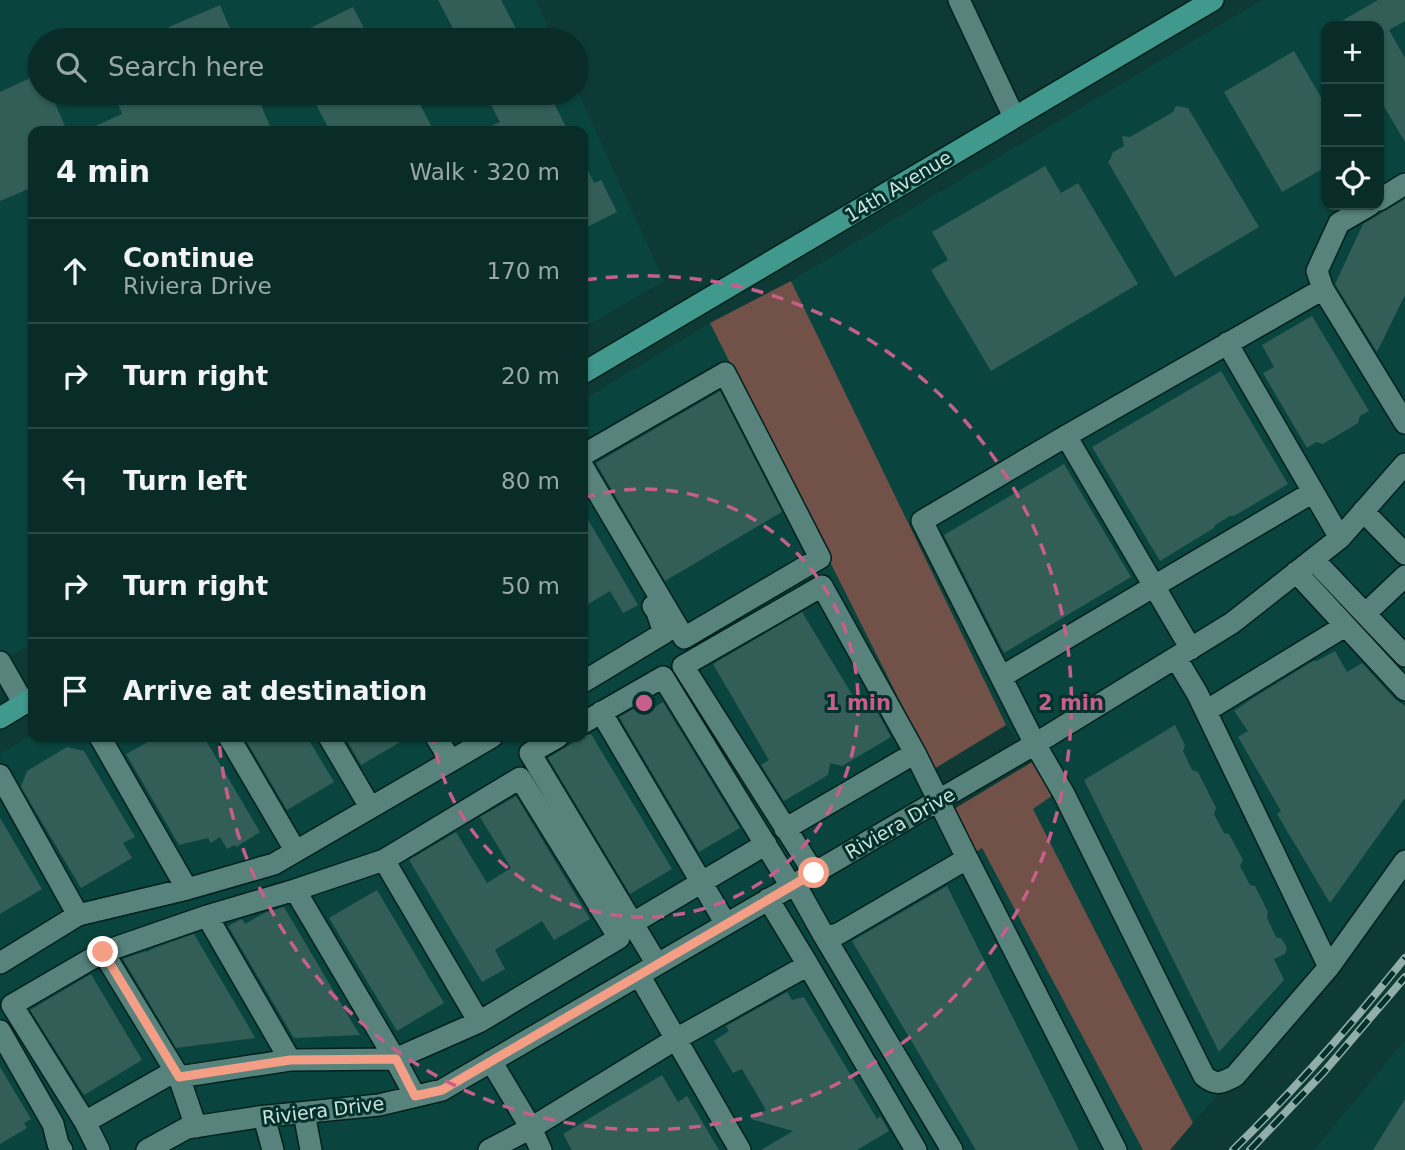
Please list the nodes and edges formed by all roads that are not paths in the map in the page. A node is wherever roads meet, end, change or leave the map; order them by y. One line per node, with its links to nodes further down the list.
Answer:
1 (959, 0): 3 (street)
2 (1213, 0): 3 (main road, 14th Avenue)
3 (1014, 117): 9 (main road, 14th Avenue)
4 (1405, 184): 5 (street)
5 (1384, 197)
6 (1361, 210): 7 (street)
7 (1323, 289): 8 (street); 10 (street)
8 (1227, 343): 11 (street); 15 (street)
9 (588, 370)
10 (1405, 423)
11 (1066, 436): 22 (street); 28 (street)
12 (588, 452): 14 (street)
13 (1405, 464): 17 (street, Riviera Drive)
14 (588, 475)
15 (1313, 492): 18 (street); 22 (street)
16 (588, 495): 29 (street)
17 (1363, 511): 18 (street, Riviera Drive); 19 (street)
18 (1340, 538): 20 (street, Riviera Drive)
19 (1405, 554)
20 (1305, 565): 23 (street); 24 (street); 25 (street, Riviera Drive)
21 (1405, 576): 23 (street)
22 (1154, 587): 25 (street); 28 (street)
23 (1365, 614): 26 (street)
24 (1345, 626): 30 (street); 33 (street)
25 (1183, 653): 33 (street); 42 (street, Riviera Drive)
26 (1405, 656)
27 (0, 662): 31 (street)
28 (1001, 677): 42 (street)
29 (588, 679)
30 (1405, 690)
31 (28, 701): 34 (main road)
32 (601, 712): 35 (street); 49 (street); 55 (street)
33 (1206, 712): 69 (street)
34 (0, 718)
35 (588, 720)
36 (103, 742): 57 (street)
37 (232, 742): 50 (street)
38 (332, 742): 47 (street)
39 (439, 742): 44 (street)
40 (483, 742): 44 (street)
41 (549, 742): 62 (street)
42 (1035, 744): 46 (street, Riviera Drive); 69 (street)
43 (915, 753): 46 (street); 48 (street); 48 (street)
44 (451, 761): 47 (street)
45 (0, 775): 60 (street)
46 (938, 801): 51 (street); 54 (street, Riviera Drive)
47 (370, 807): 50 (street)
48 (785, 829): 54 (street)
49 (766, 844): 55 (street); 56 (street)
50 (295, 850): 57 (street)
51 (965, 854): 64 (street); 94 (street)
52 (384, 860): 58 (street); 71 (street); 71 (street)
53 (1405, 861): 69 (street)
54 (814, 873): 56 (street, Riviera Drive)
55 (703, 883): 62 (street); 63 (street)
56 (793, 885): 59 (street, Riviera Drive); 64 (street)
57 (187, 889): 60 (street)
58 (295, 890): 61 (street); 74 (street)
59 (768, 899): 63 (street, Riviera Drive); 68 (street)
60 (78, 915): 66 (street)
61 (207, 916): 65 (street); 75 (street)
62 (633, 923): 67 (street)
63 (726, 924): 67 (street, Riviera Drive)
64 (823, 934): 93 (street)
65 (103, 952): 77 (street); 81 (street)
66 (0, 963)
67 (657, 964): 70 (street, Riviera Drive)
68 (808, 965): 73 (street); 92 (street)
69 (1329, 967)
70 (639, 975): 73 (street); 76 (street, Riviera Drive)
71 (479, 1023): 74 (street)
72 (0, 1031): 84 (street)
73 (676, 1039): 83 (street); 91 (street)
74 (396, 1059): 75 (street); 78 (street)
75 (290, 1060): 77 (street)
76 (491, 1061): 78 (street, Riviera Drive); 83 (street)
77 (177, 1074): 81 (street); 82 (street)
78 (415, 1096): 79 (street, Riviera Drive)
79 (304, 1113): 80 (street, Riviera Drive); 88 (street)
80 (264, 1116): 82 (street, Riviera Drive); 87 (street)
81 (85, 1122): 85 (street)
82 (196, 1127): 86 (street, Riviera Drive)
83 (531, 1128): 89 (street); 90 (street)
84 (56, 1148)
85 (99, 1150)
86 (147, 1150)
87 (273, 1150)
88 (311, 1150)
89 (489, 1150)
90 (541, 1150)
91 (740, 1150)
92 (916, 1150)
93 (952, 1150)
94 (1115, 1150)

